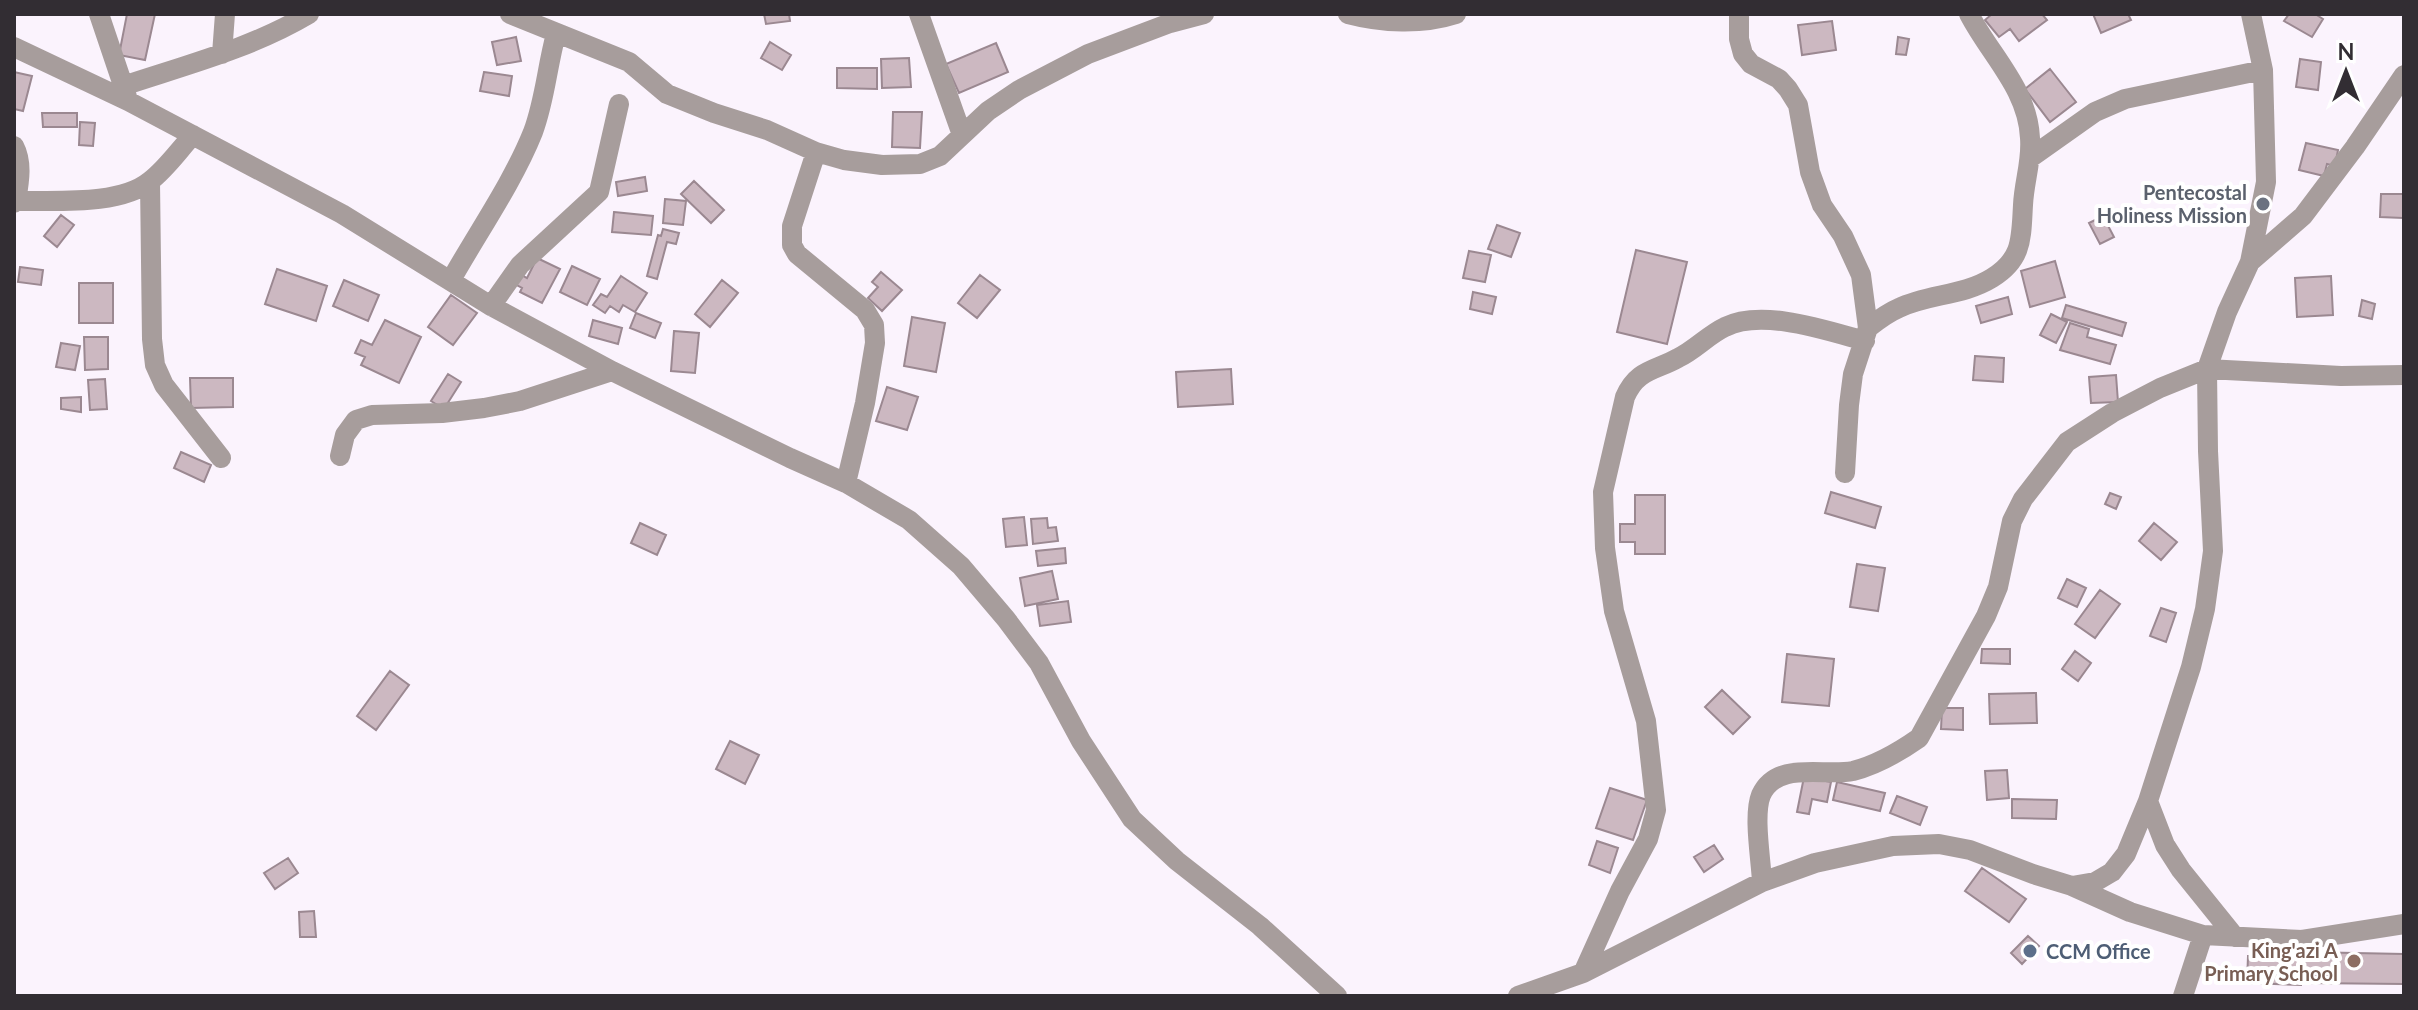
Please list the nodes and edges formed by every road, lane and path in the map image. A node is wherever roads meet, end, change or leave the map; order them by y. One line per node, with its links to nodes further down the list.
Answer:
1 (99, 14): 17 (street)
2 (225, 14): 14 (street)
3 (309, 14): 14 (street)
4 (510, 14): 12 (street)
5 (919, 14): 20 (street)
6 (1204, 14): 20 (street)
7 (1348, 14): 8 (street)
8 (1456, 14)
9 (1739, 14): 29 (street)
10 (1969, 14): 23 (street)
11 (2251, 14): 15 (street)
12 (556, 34): 22 (street); 27 (street)
13 (14, 47): 17 (street)
14 (222, 54): 17 (street)
15 (2263, 70): 23 (street); 26 (street)
16 (2404, 75): 26 (street)
17 (126, 94): 19 (street)
18 (619, 104): 28 (street)
19 (193, 135): 24 (street); 27 (street)
20 (962, 135): 22 (street)
21 (14, 146): 25 (street)
22 (816, 152): 36 (street)
23 (2030, 158): 29 (street)
24 (150, 182): 25 (street); 34 (street)
25 (15, 202)
26 (2250, 262): 30 (street)
27 (451, 280): 28 (street)
28 (491, 306): 31 (street)
29 (1867, 335): 35 (street); 43 (street)
30 (2207, 369): 32 (street); 37 (street); 38 (street)
31 (612, 371): 33 (street); 36 (street)
32 (2404, 375)
33 (340, 456)
34 (221, 458)
35 (1845, 473)
36 (846, 483): 44 (street)
37 (2148, 801): 39 (street); 42 (street)
38 (1762, 882): 39 (street); 43 (street)
39 (2072, 886): 41 (street)
40 (2404, 924): 42 (street)
41 (2203, 935): 42 (street); 46 (street)
42 (2235, 937)
43 (1583, 973): 45 (street)
44 (1337, 996)
45 (1518, 996)
46 (2183, 996)

